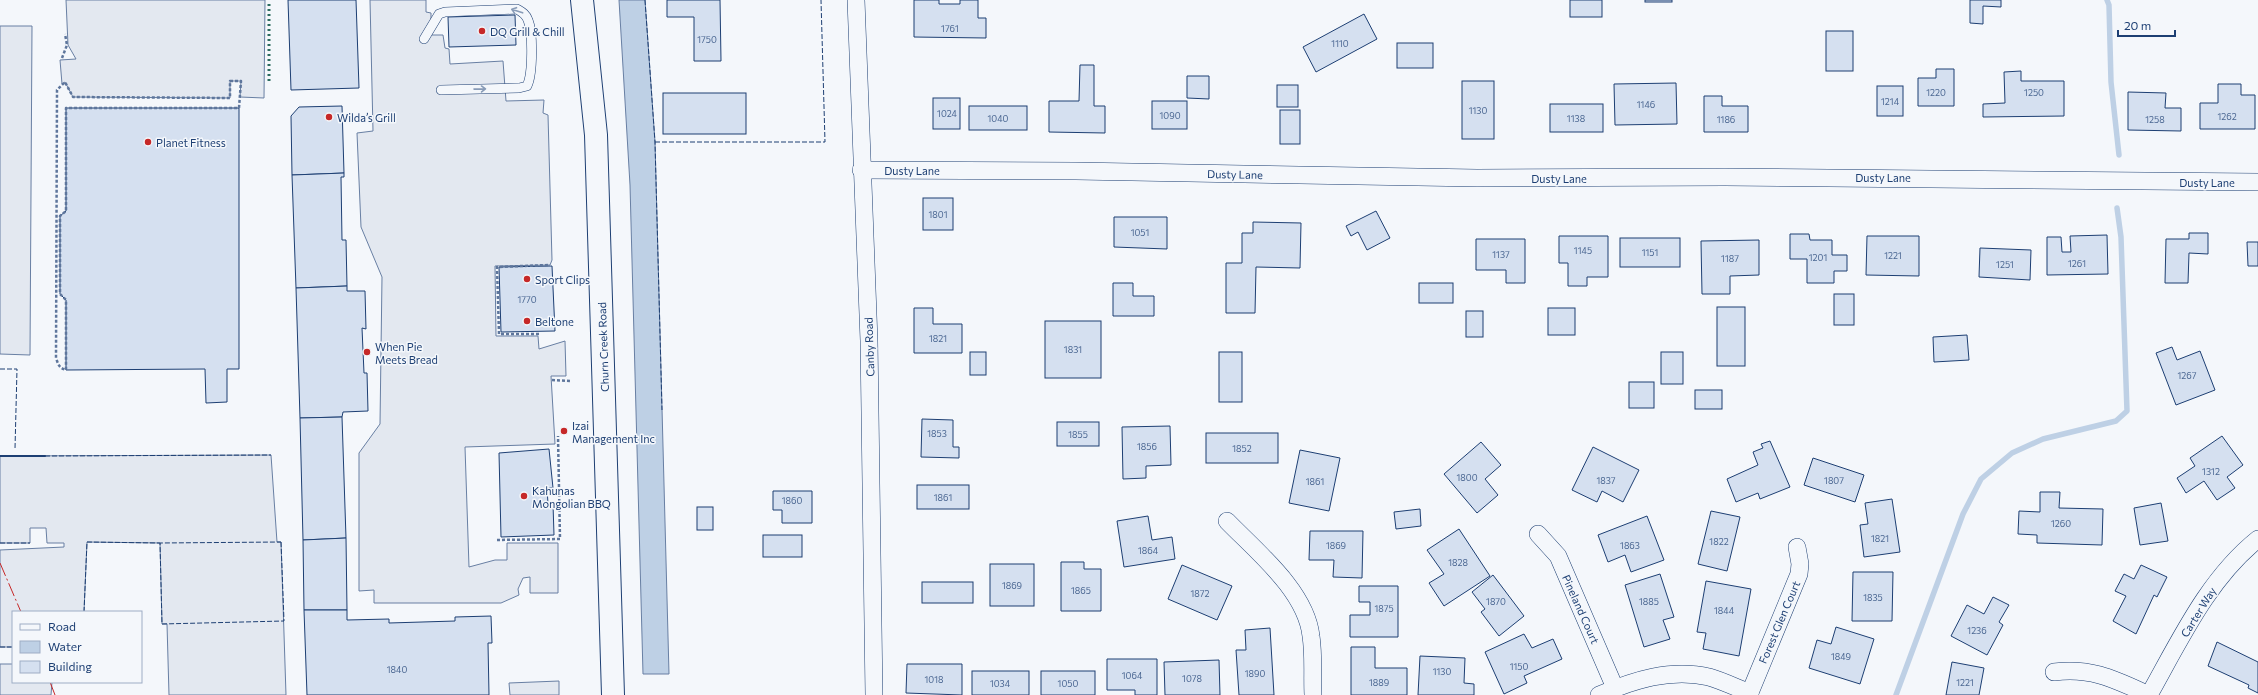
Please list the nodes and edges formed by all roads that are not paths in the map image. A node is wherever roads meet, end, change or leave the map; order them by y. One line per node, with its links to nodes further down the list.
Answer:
1 (582, 0): 14 (main road, Churn Creek Road)
2 (856, 0): 5 (street, Canby Road)
3 (424, 39): 4 (lane, one-way to 3)
4 (441, 90)
5 (861, 170): 6 (street, Dusty Lane); 15 (street, Canby Road)
6 (2258, 182)
7 (1227, 521): 16 (street)
8 (1538, 534): 12 (street, Pineland Court)
9 (2258, 539): 18 (street, Carter Way)
10 (1797, 547): 13 (street, Forest Glen Court)
11 (2054, 672): 18 (street)
12 (1615, 688): 13 (street); 17 (street)
13 (1749, 694)
14 (613, 695)
15 (874, 695)
16 (1313, 695)
17 (1599, 695)
18 (2149, 695)

